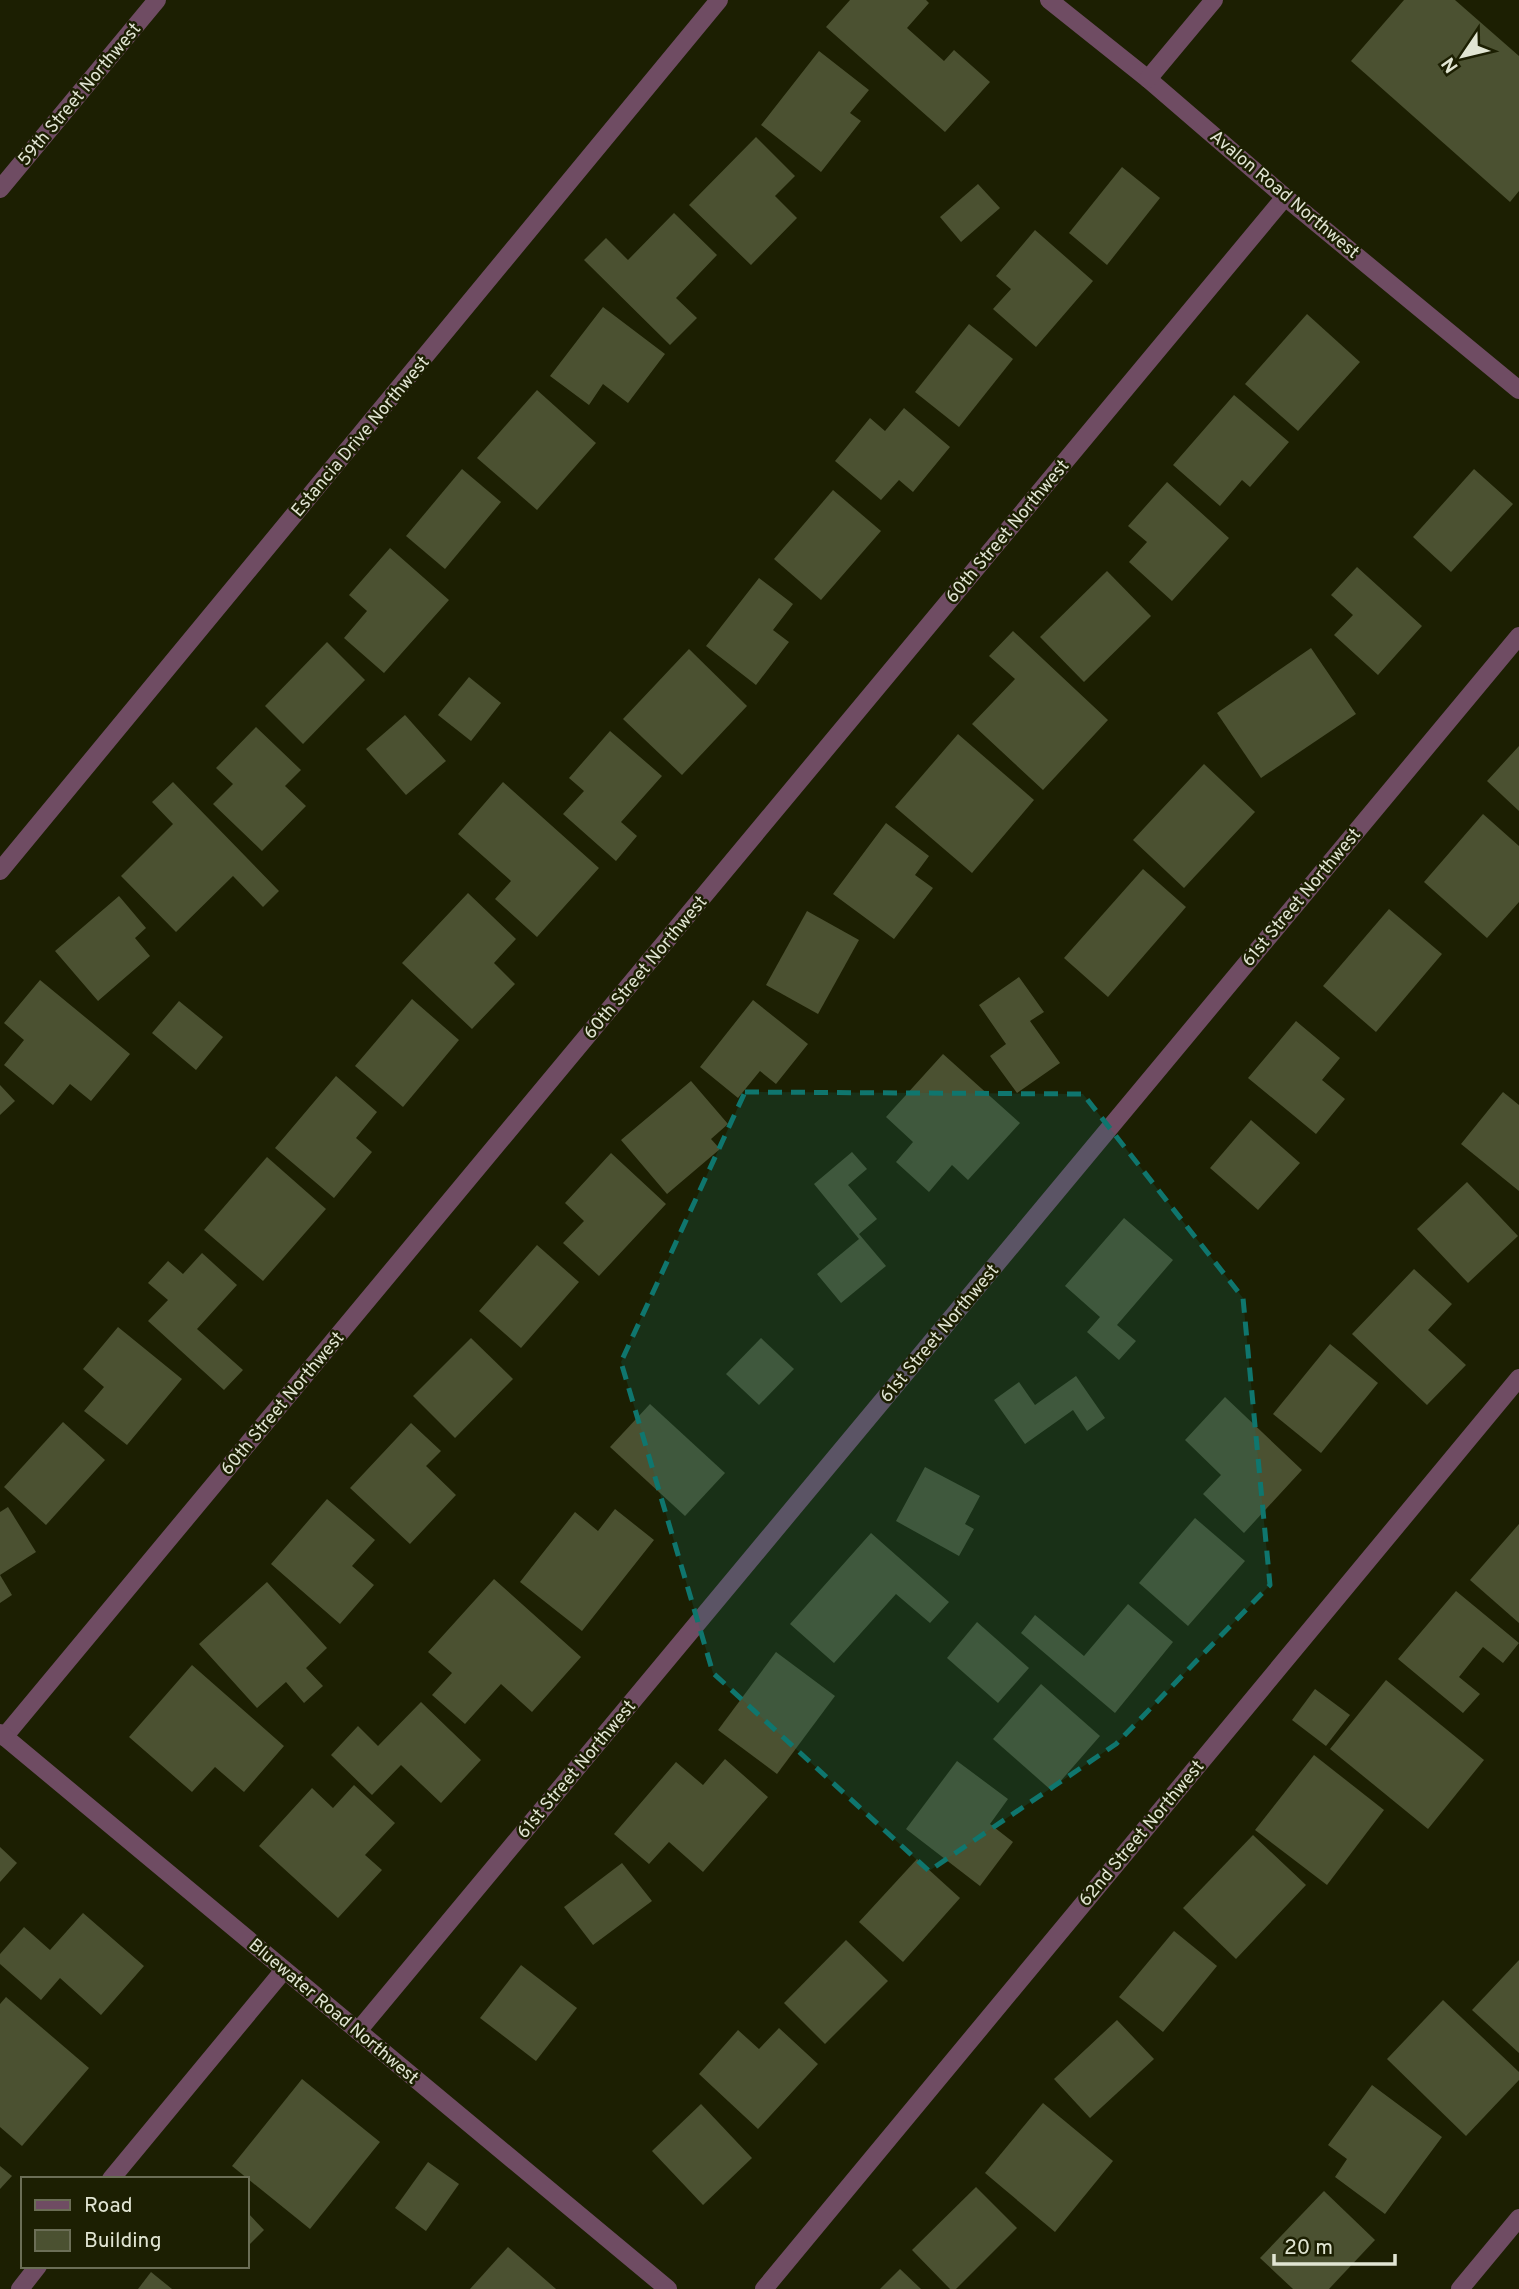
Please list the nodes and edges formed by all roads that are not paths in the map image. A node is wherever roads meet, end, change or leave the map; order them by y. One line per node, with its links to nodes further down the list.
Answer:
1 (157, 0): 6 (street, 59th Street Northwest)
2 (719, 0): 10 (street, Estancia Drive Northwest)
3 (1049, 0): 5 (street, Avalon Road Northwest)
4 (1214, 0): 5 (street)
5 (1148, 79): 7 (street, Avalon Road Northwest)
6 (0, 189)
7 (1285, 197): 8 (street, Avalon Road Northwest); 12 (street, 60th Street Northwest)
8 (1519, 390)
9 (1519, 636): 14 (street, 61st Street Northwest)
10 (0, 872)
11 (1519, 1378): 20 (street, 62nd Street Northwest)
12 (2, 1735): 13 (street, Bluewater Road Northwest)
13 (284, 1970): 14 (street, Bluewater Road Northwest); 15 (street)
14 (358, 2031): 19 (street, Bluewater Road Northwest)
15 (113, 2177)
16 (1519, 2218): 21 (street)
17 (36, 2268): 18 (street)
18 (20, 2289)
19 (668, 2289)
20 (764, 2289)
21 (1460, 2289)

